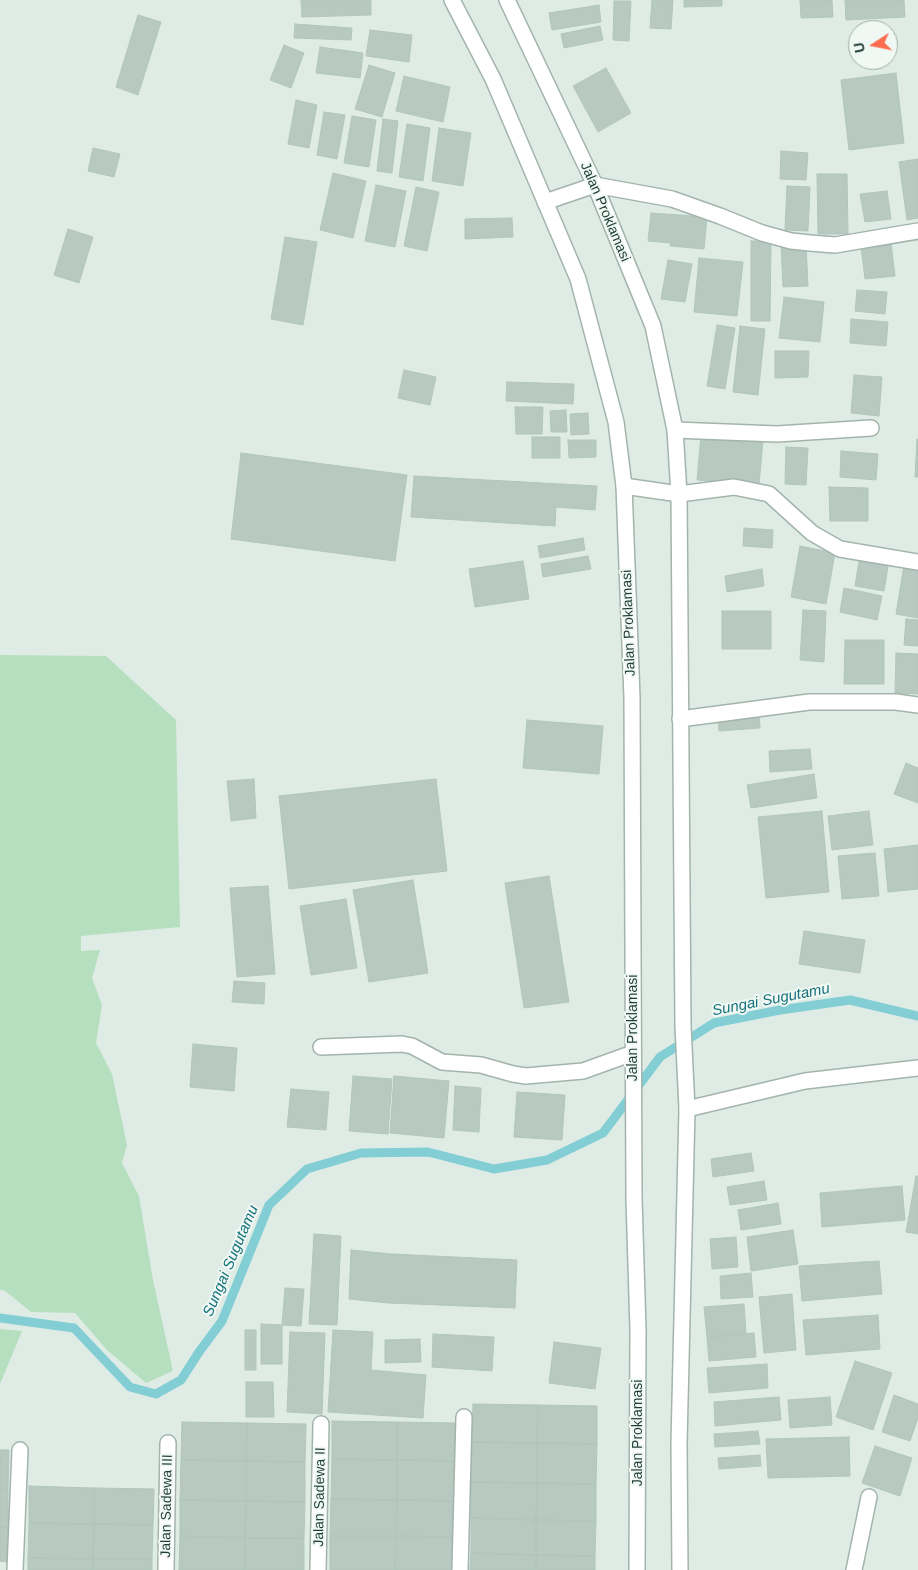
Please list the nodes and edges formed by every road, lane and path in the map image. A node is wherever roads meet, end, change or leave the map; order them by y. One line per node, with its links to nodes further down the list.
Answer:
1 (452, 0): 4 (street, Jalan Proklamasi)
2 (507, 0): 3 (street, Jalan Proklamasi)
3 (595, 185): 4 (street); 5 (street); 7 (street, Jalan Proklamasi)
4 (545, 202): 8 (street, Jalan Proklamasi)
5 (918, 231)
6 (871, 428): 7 (street)
7 (675, 430): 9 (street, Jalan Proklamasi)
8 (624, 486): 9 (street); 14 (street, Jalan Proklamasi)
9 (679, 494): 10 (street); 12 (street, Jalan Proklamasi)
10 (918, 562)
11 (918, 705): 12 (street)
12 (680, 719): 16 (street, Jalan Proklamasi)
13 (321, 1047): 14 (street)
14 (633, 1059): 26 (street, Jalan Proklamasi)
15 (918, 1068): 16 (street)
16 (687, 1109): 27 (street, Jalan Proklamasi)
17 (464, 1417): 25 (street)
18 (321, 1424): 24 (street, Jalan Sadewa II)
19 (168, 1443): 23 (street, Jalan Sadewa III)
20 (20, 1450): 22 (street)
21 (870, 1497): 28 (street)
22 (15, 1570)
23 (166, 1570)
24 (318, 1570)
25 (460, 1570)
26 (637, 1570)
27 (680, 1570)
28 (854, 1570)

